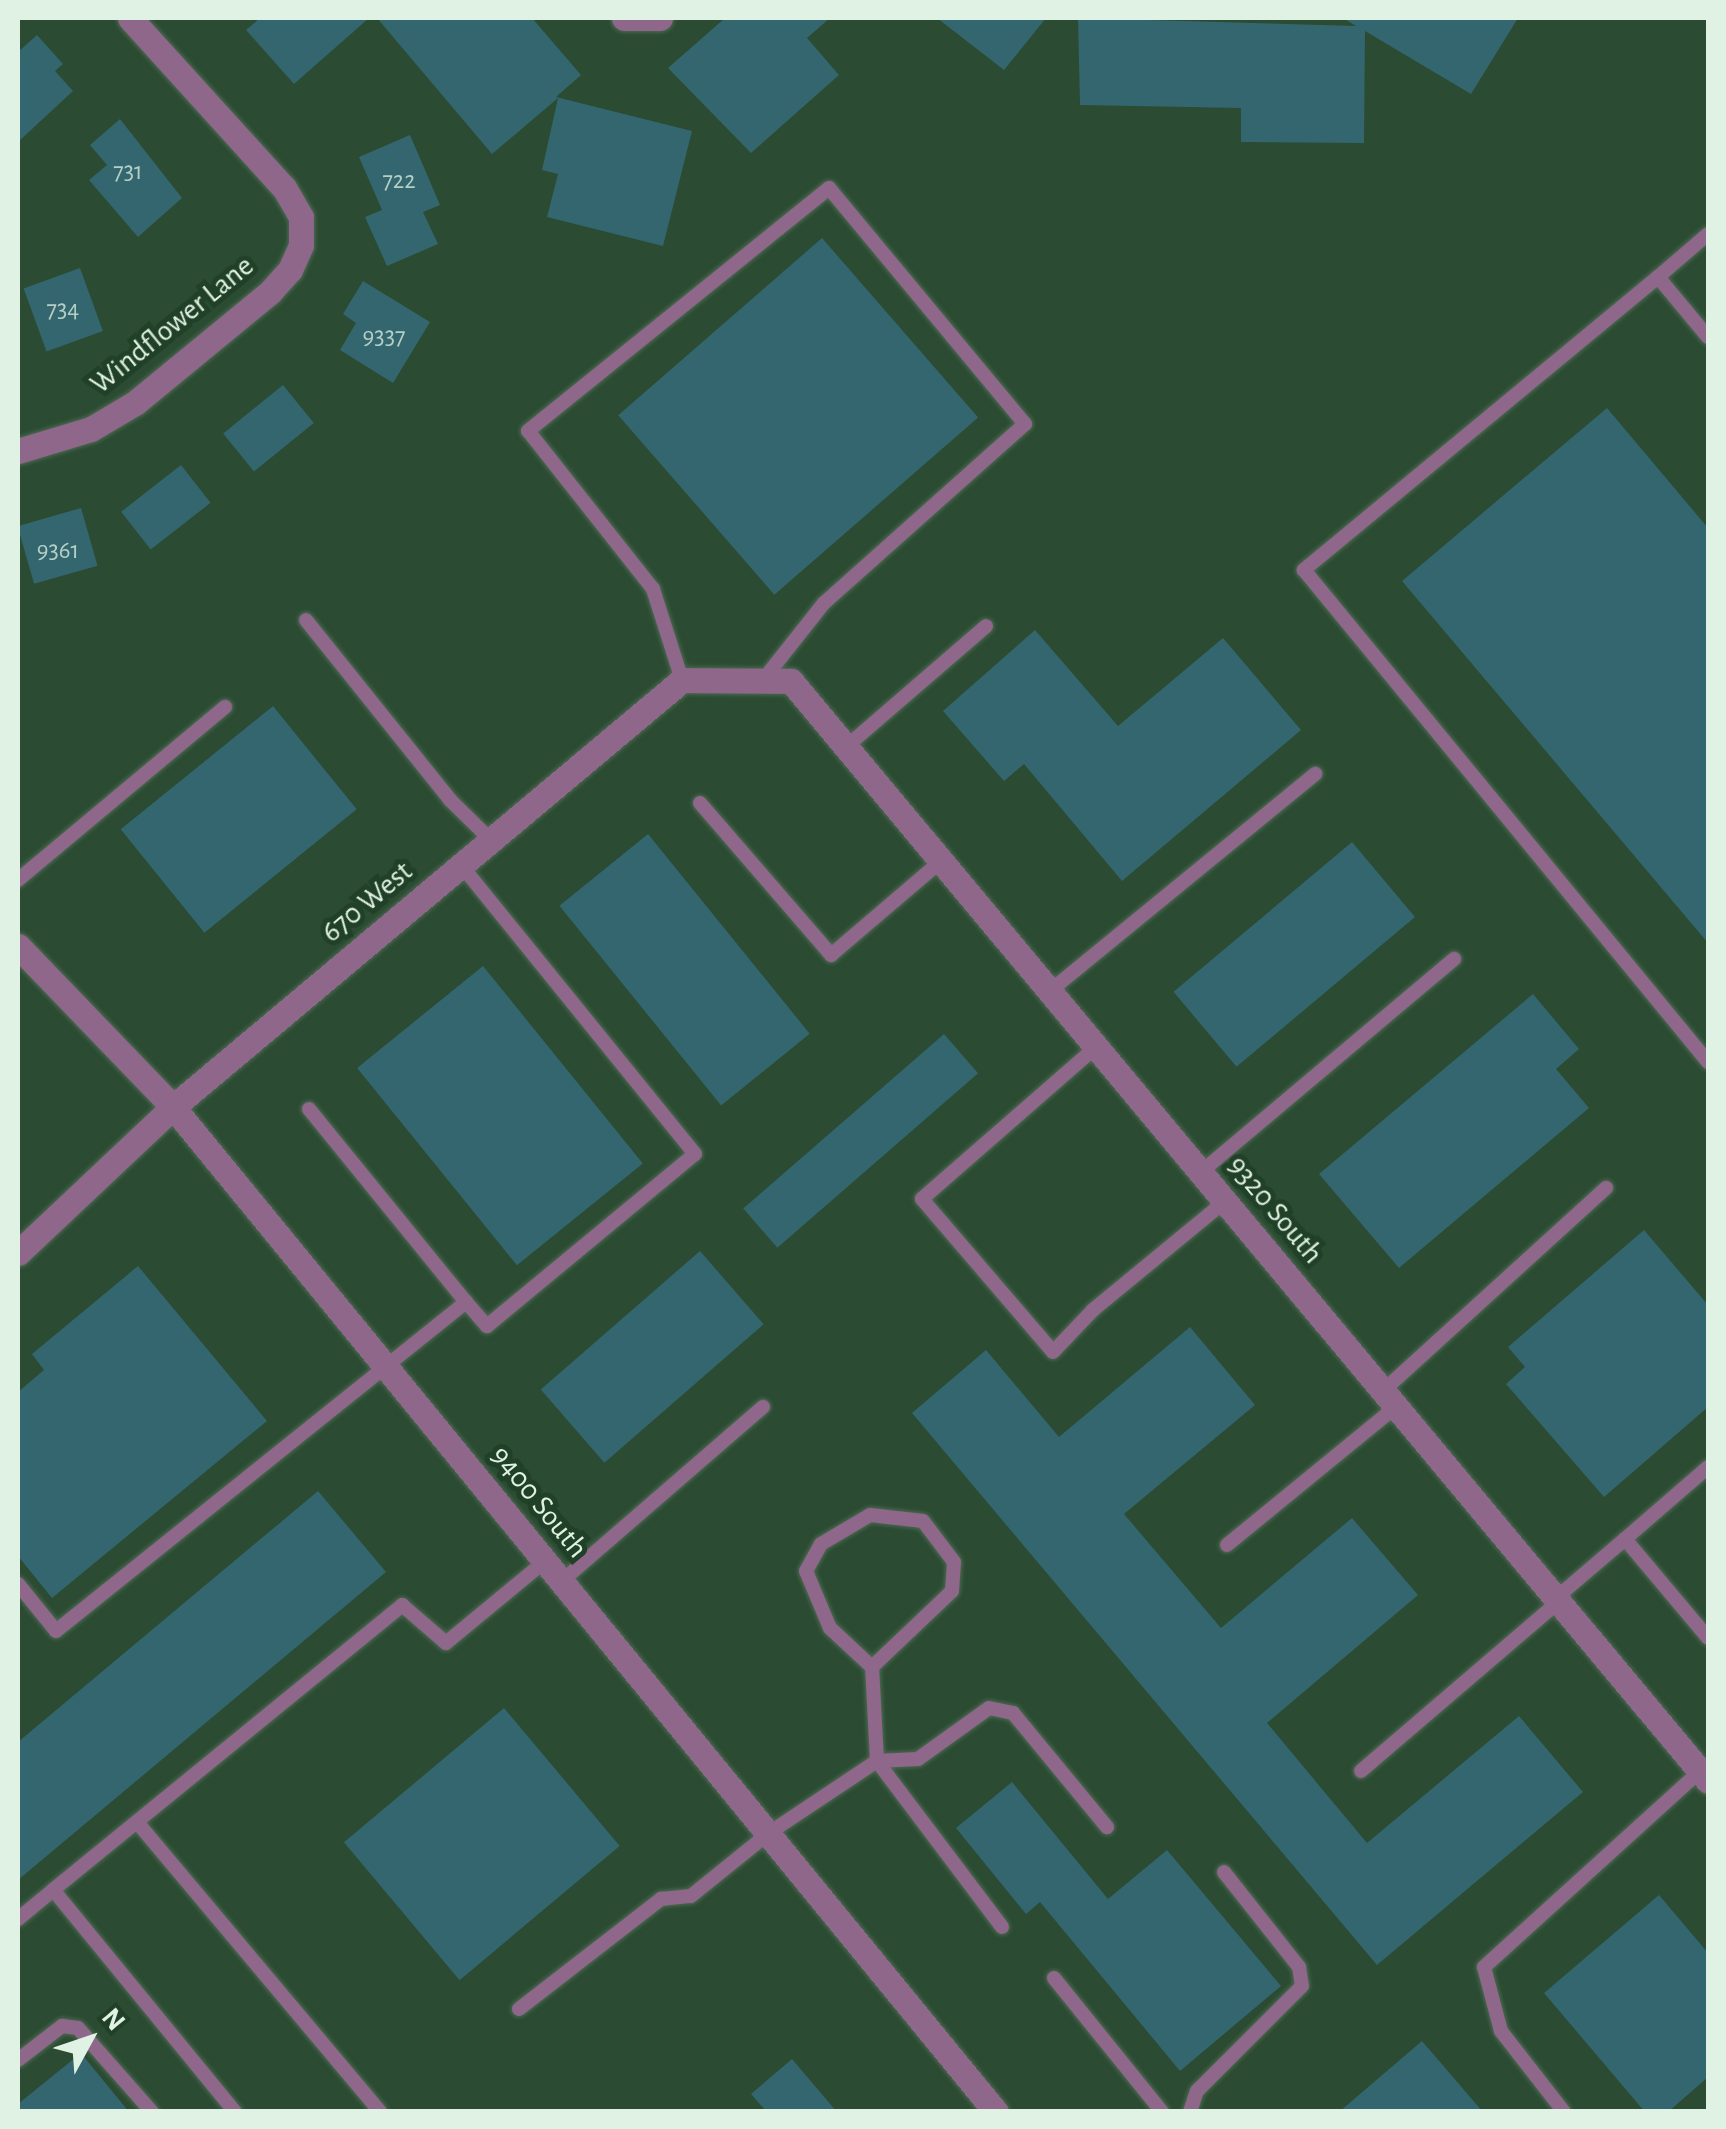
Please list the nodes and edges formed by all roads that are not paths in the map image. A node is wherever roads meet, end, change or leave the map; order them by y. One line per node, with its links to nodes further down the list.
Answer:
1 (130, 18): 7 (street, Windflower Lane)
2 (624, 18): 3 (street)
3 (660, 18)
4 (1708, 234): 5 (lane)
5 (1658, 277): 6 (lane); 24 (lane)
6 (1708, 337)
7 (18, 451)
8 (306, 620): 16 (lane)
9 (986, 626): 13 (lane)
10 (682, 680): 11 (street); 11 (lane); 16 (street, 670 West)
11 (762, 680): 13 (street, 9320 South)
12 (225, 707): 19 (lane)
13 (846, 747): 17 (street, 9320 South)
14 (1315, 774): 22 (lane)
15 (700, 802): 17 (lane)
16 (491, 840): 18 (street, 670 West)
17 (941, 861): 22 (street, 9320 South)
18 (461, 866): 25 (street, 670 West); 31 (lane)
19 (18, 880)
20 (18, 946): 25 (street, 9400 South)
21 (1454, 959): 27 (lane)
22 (1050, 991): 23 (street, 9320 South)
23 (1096, 1047): 27 (street, 9320 South); 29 (lane)
24 (1708, 1062)
25 (173, 1107): 30 (street, 670 West); 32 (street, 9400 South)
26 (308, 1109): 31 (lane)
27 (1201, 1172): 29 (street, 9320 South)
28 (1606, 1188): 33 (lane)
29 (1225, 1201): 33 (street, 9320 South)
30 (18, 1253)
31 (466, 1302): 32 (lane)
32 (384, 1364): 38 (street, 9400 South); 39 (lane)
33 (1391, 1397): 37 (lane); 40 (street, 9320 South)
34 (763, 1408): 38 (lane)
35 (1708, 1467): 36 (lane)
36 (1625, 1539): 40 (lane); 41 (lane)
37 (1227, 1545)
38 (554, 1571): 46 (lane); 48 (street, 9400 South)
39 (18, 1584)
40 (1557, 1600): 44 (lane); 45 (street, 9320 South)
41 (1708, 1638)
42 (872, 1668): 42 (lane); 43 (lane)
43 (877, 1761): 47 (lane); 48 (lane); 52 (lane)
44 (1361, 1770)
45 (1704, 1776): 62 (lane)
46 (137, 1822): 50 (lane); 58 (lane)
47 (1107, 1827)
48 (769, 1833): 54 (lane); 59 (street, 9400 South)
49 (1224, 1872): 61 (lane)
50 (53, 1890): 51 (lane); 57 (lane)
51 (18, 1919)
52 (1002, 1928)
53 (1054, 1978): 60 (lane)
54 (519, 2009)
55 (18, 2060): 56 (lane)
56 (152, 2112)
57 (235, 2112)
58 (380, 2112)
59 (996, 2112)
60 (1162, 2112)
61 (1190, 2112)
62 (1564, 2112)

